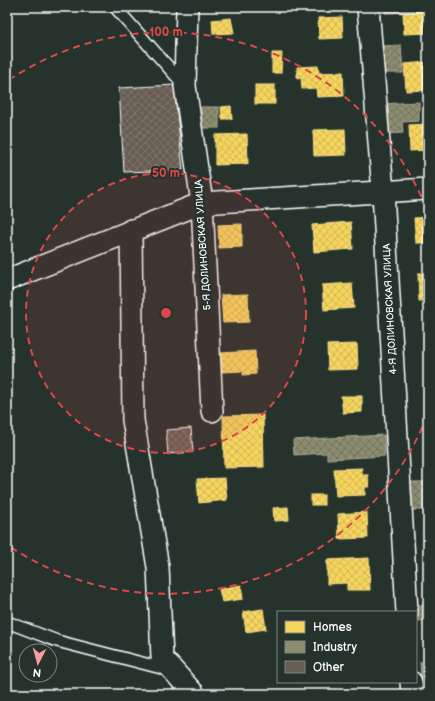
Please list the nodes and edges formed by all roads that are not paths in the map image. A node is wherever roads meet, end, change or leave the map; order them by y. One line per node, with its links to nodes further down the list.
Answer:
1 (114, 7): 4 (lane)
2 (187, 7): 4 (street, 5-Я ДОЛИНОВСКАЯ УЛИЦА)
3 (368, 7): 6 (street, 4-Я ДОЛИНОВСКАЯ УЛИЦА)
4 (185, 86): 7 (street, 5-Я ДОЛИНОВСКАЯ УЛИЦА)
5 (428, 189): 6 (street)
6 (383, 192): 7 (street); 11 (street, 4-Я ДОЛИНОВСКАЯ УЛИЦА)
7 (202, 203): 8 (street); 10 (street, 5-Я ДОЛИНОВСКАЯ УЛИЦА)
8 (131, 230): 9 (street); 13 (street)
9 (7, 280)
10 (212, 411)
11 (408, 611)
12 (7, 622): 13 (lane)
13 (174, 671): 15 (street)
14 (412, 683): 16 (street)
15 (194, 694)
16 (412, 694)

